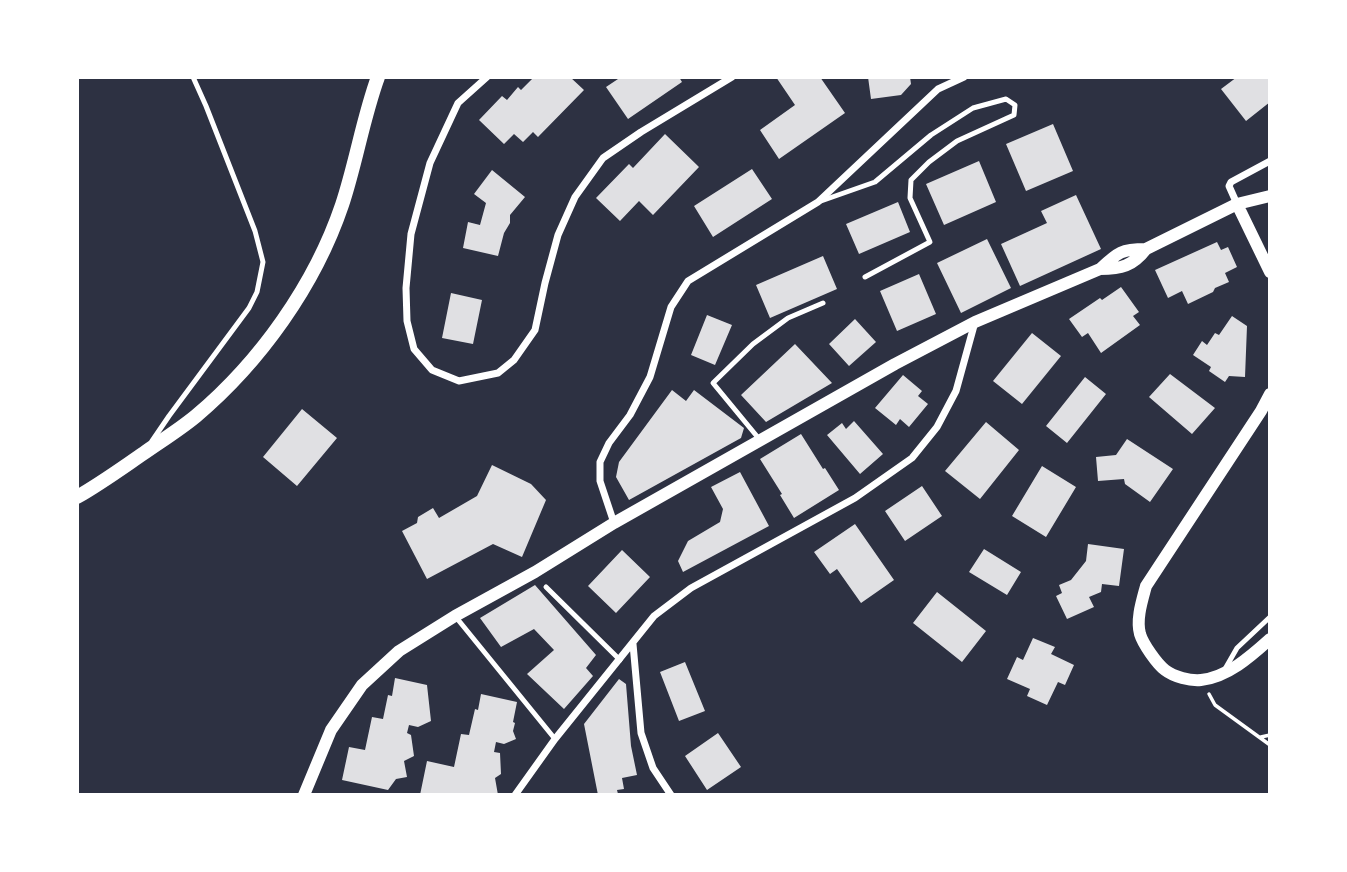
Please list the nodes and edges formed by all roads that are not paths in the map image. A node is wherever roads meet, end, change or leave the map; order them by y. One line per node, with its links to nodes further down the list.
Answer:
1 (193, 77): 16 (lane)
2 (378, 77): 16 (main road)
3 (487, 77): 4 (street)
4 (732, 77)
5 (964, 77): 8 (street)
6 (1270, 162): 9 (street)
7 (1270, 196): 9 (street)
8 (818, 202): 11 (lane); 18 (street)
9 (1237, 204): 10 (street); 13 (street)
10 (1270, 272)
11 (865, 277)
12 (822, 303): 15 (lane)
13 (975, 322): 15 (street); 23 (street)
14 (1270, 394): 25 (street)
15 (760, 440): 18 (street)
16 (145, 453): 17 (main road)
17 (77, 497)
18 (614, 523): 20 (street)
19 (546, 587): 24 (lane)
20 (455, 616): 26 (lane); 27 (street)
21 (1270, 617): 25 (lane)
22 (1270, 639): 25 (street)
23 (632, 643): 24 (street); 29 (street)
24 (620, 660): 26 (street)
25 (1223, 673)
26 (555, 739): 28 (street)
27 (304, 795)
28 (515, 795)
29 (671, 795)

